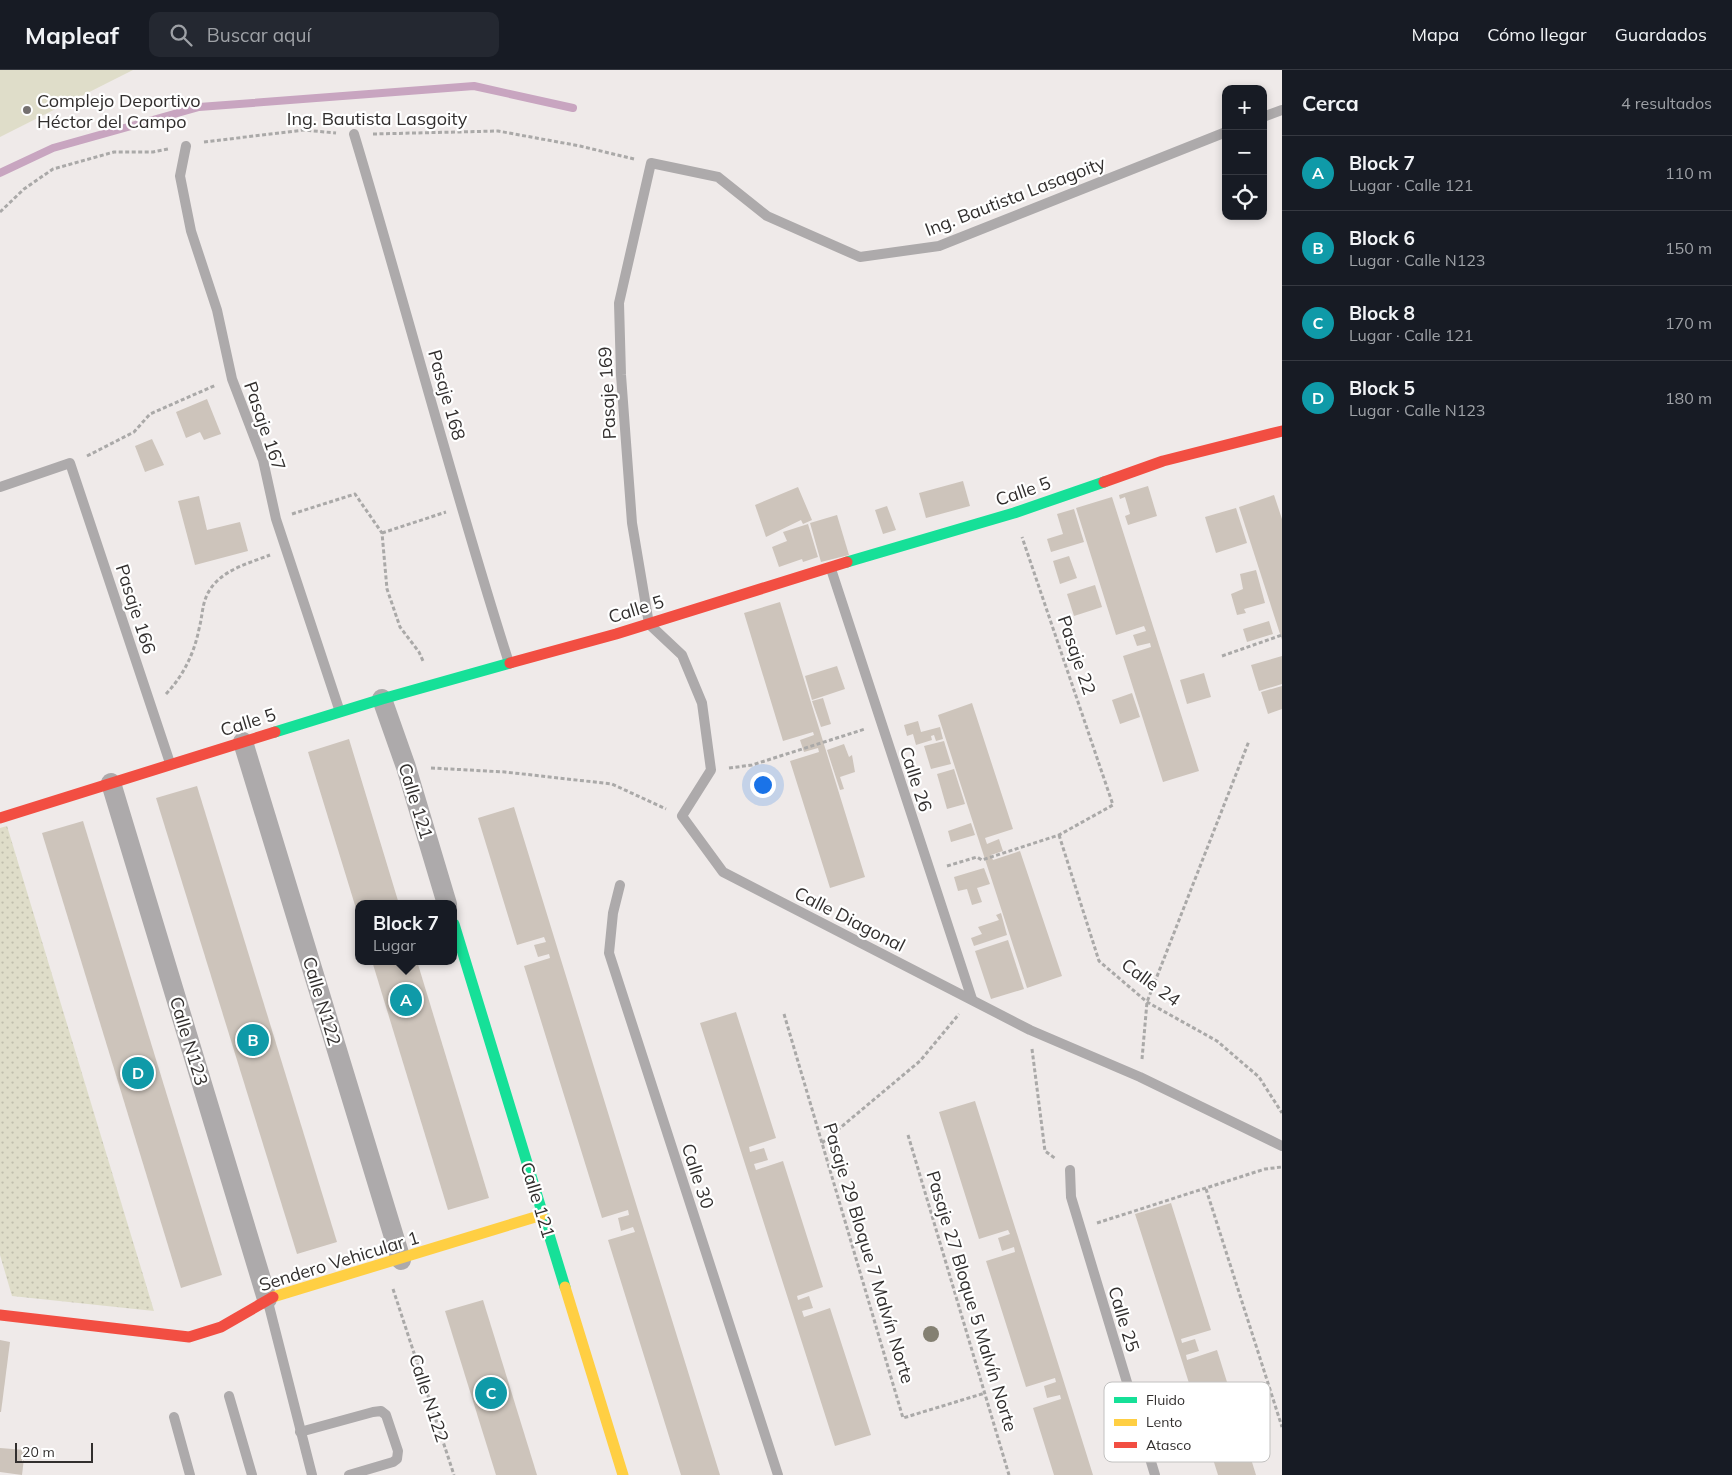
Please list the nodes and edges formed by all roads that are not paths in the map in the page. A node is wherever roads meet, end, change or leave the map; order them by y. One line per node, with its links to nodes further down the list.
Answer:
1 (1282, 110): 2 (lane)
2 (1267, 116)
3 (354, 134): 11 (lane, Pasaje 168)
4 (1222, 134): 6 (lane, Ing. Bautista Lasagoity)
5 (186, 146): 13 (lane, Pasaje 167)
6 (651, 163): 10 (lane, Pasaje 169)
7 (1282, 431): 9 (street, Calle 5)
8 (0, 487): 15 (lane, Pasaje 166)
9 (831, 568): 10 (street, Calle 5); 21 (lane, Calle 26)
10 (649, 624): 11 (street, Calle 5); 21 (lane, Calle Diagonal)
11 (509, 664): 12 (street, Calle 5)
12 (382, 699): 13 (street, Calle 5); 19 (street, Calle 121)
13 (340, 712): 14 (street, Calle 5)
14 (243, 742): 15 (street, Calle 5); 25 (street, Calle N122)
15 (170, 764): 16 (street, Calle 5)
16 (111, 783): 17 (street, Calle 5); 26 (street, Calle N123)
17 (0, 818)
18 (620, 885): 38 (lane, Calle 30)
19 (446, 900)
20 (457, 934): 24 (street, Calle 121)
21 (972, 999): 22 (lane, Calle Diagonal)
22 (1282, 1146)
23 (1070, 1170): 28 (lane, Calle 25)
24 (542, 1215): 25 (street, Sendero Vehicular 1); 37 (street, Calle 121)
25 (393, 1262): 26 (street, Sendero Vehicular 1)
26 (267, 1299): 27 (street, Sendero Vehicular 1); 31 (lane)
27 (0, 1315)
28 (1127, 1382)
29 (229, 1396): 34 (lane)
30 (174, 1417): 33 (lane)
31 (300, 1432): 35 (lane); 36 (lane)
32 (1151, 1462): 39 (lane, Calle 25)
33 (190, 1475)
34 (252, 1475)
35 (312, 1475)
36 (349, 1475)
37 (623, 1475)
38 (778, 1475)
39 (1155, 1475)

